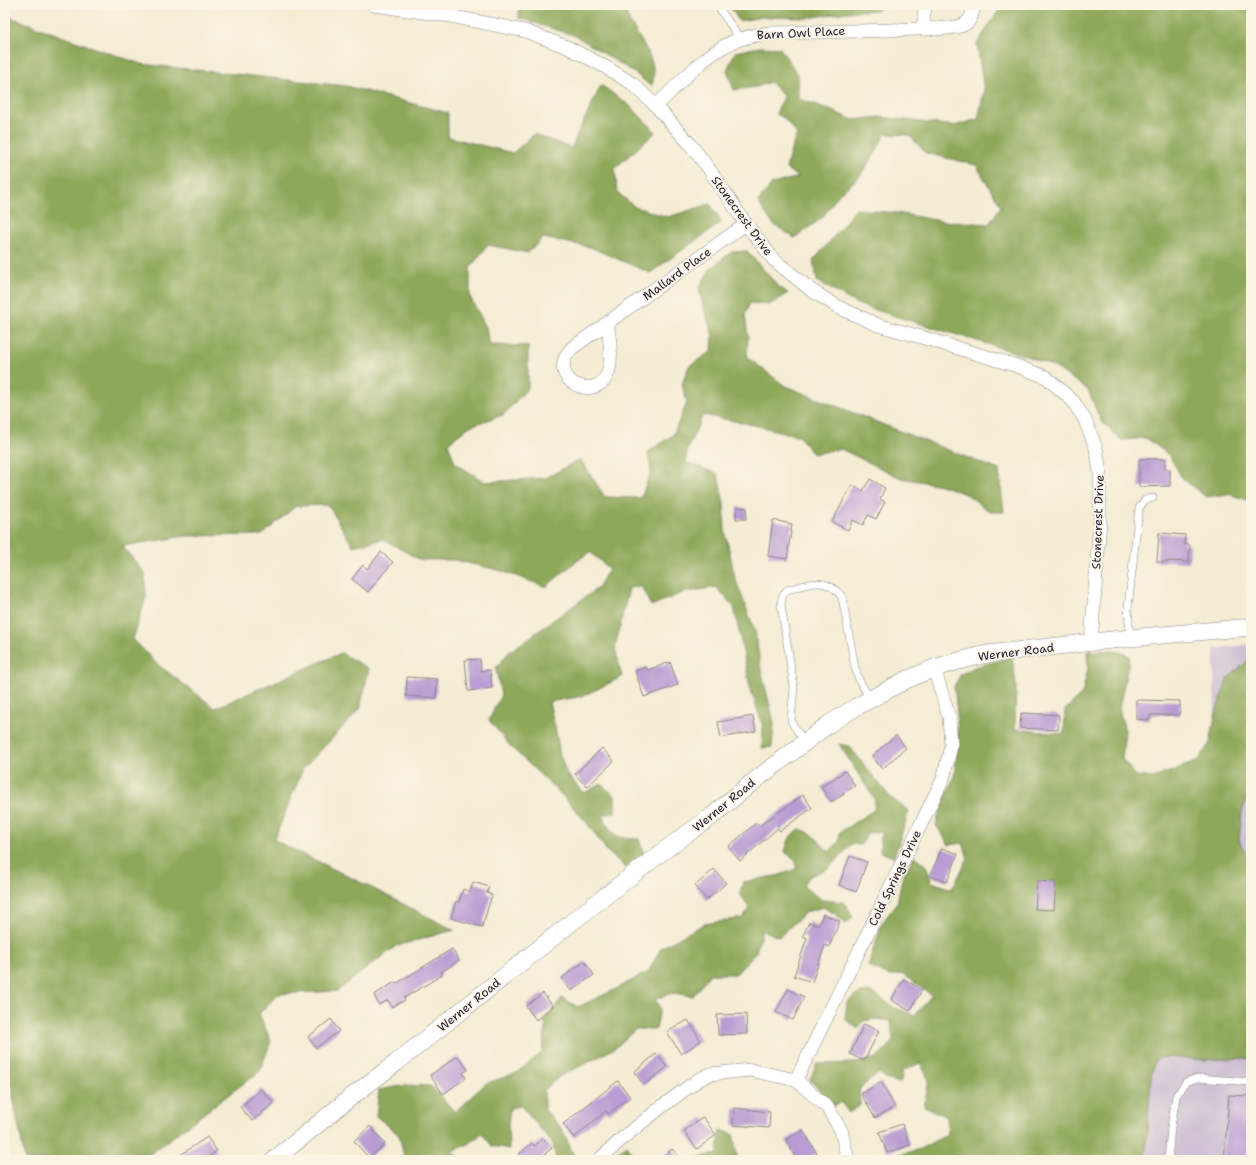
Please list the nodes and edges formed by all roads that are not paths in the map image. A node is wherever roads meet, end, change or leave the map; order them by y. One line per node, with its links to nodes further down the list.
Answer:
1 (374, 5): 7 (street, Stonecrest Drive)
2 (717, 5): 6 (lane)
3 (926, 5): 5 (street)
4 (973, 5): 5 (street, Barn Owl Place)
5 (924, 29): 6 (street, Barn Owl Place)
6 (740, 39): 7 (street, Barn Owl Place)
7 (656, 106): 8 (street, Stonecrest Drive)
8 (746, 224): 9 (street, Mallard Place); 13 (street, Stonecrest Drive)
9 (607, 323): 9 (street, Mallard Place)
10 (1153, 498): 12 (lane)
11 (1251, 627): 12 (street, Werner Road)
12 (1130, 638): 13 (street, Werner Road)
13 (1091, 643): 14 (street, Werner Road)
14 (934, 668): 15 (street, Werner Road); 17 (street, Cold Springs Drive)
15 (870, 699): 16 (street, Werner Road); 16 (lane)
16 (806, 742): 19 (street, Werner Road)
17 (796, 1080): 20 (street); 21 (street)
18 (1251, 1082): 22 (lane)
19 (274, 1160)
20 (599, 1160)
21 (848, 1160)
22 (1168, 1160)

